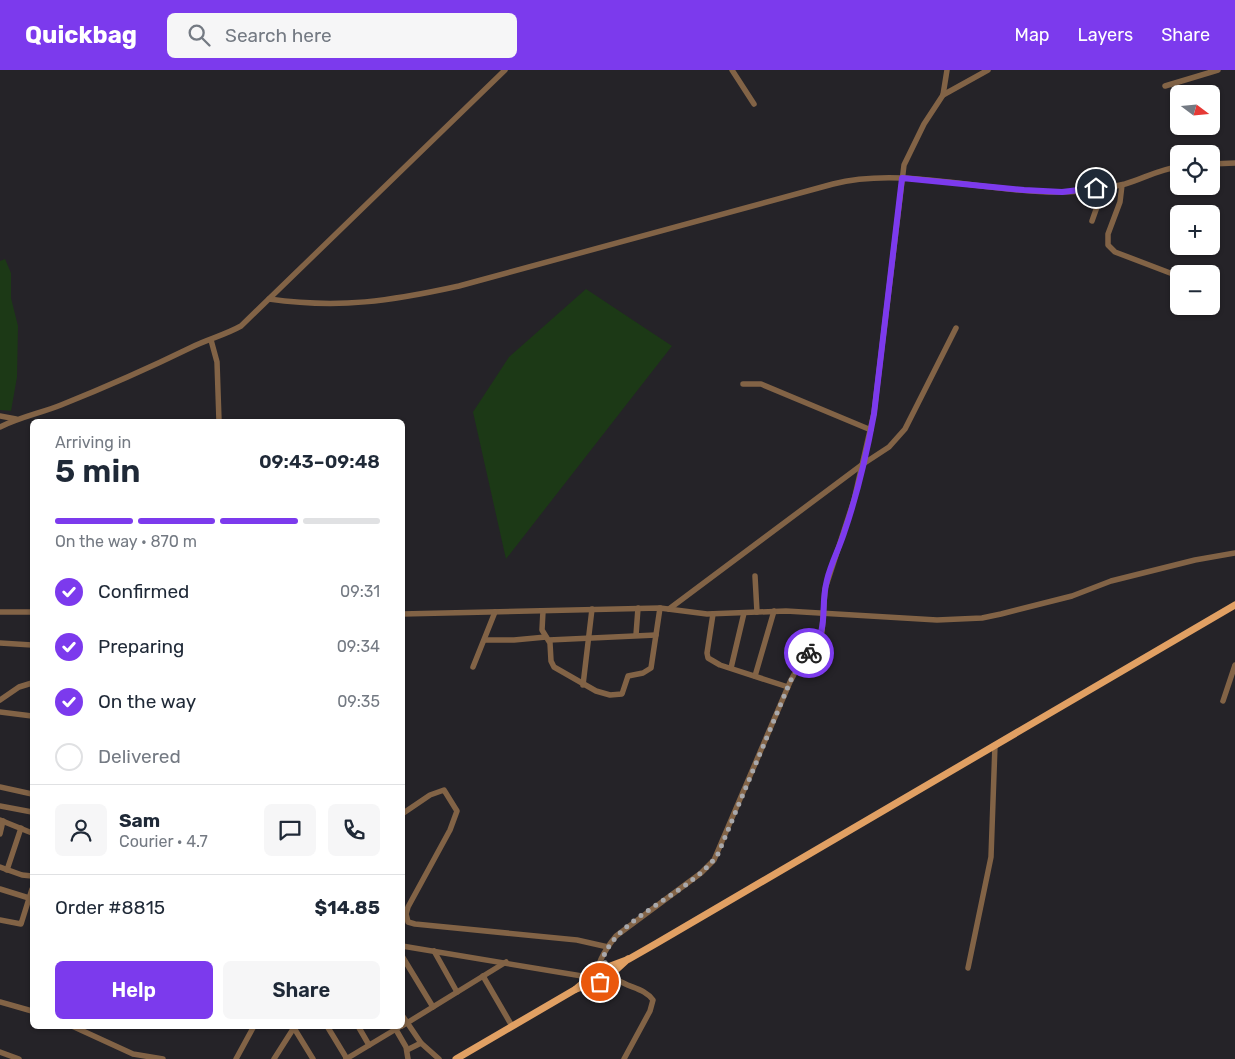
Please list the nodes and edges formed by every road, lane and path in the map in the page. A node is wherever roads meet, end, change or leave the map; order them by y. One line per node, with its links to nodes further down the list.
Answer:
1 (505, 70): 17 (street)
2 (732, 70): 8 (street)
3 (947, 70): 7 (street)
4 (988, 70): 7 (street)
5 (1218, 70): 6 (street)
6 (1166, 86)
7 (944, 95): 12 (street)
8 (754, 104)
9 (1235, 163): 10 (street)
10 (1220, 164)
11 (1170, 169): 13 (street)
12 (902, 178): 14 (street); 17 (street); 25 (street)
13 (1122, 185): 14 (street); 16 (street)
14 (1104, 187): 15 (street)
15 (1092, 221)
16 (1170, 273)
17 (269, 300): 19 (street)
18 (956, 328): 26 (street)
19 (211, 340): 22 (street); 23 (street)
20 (743, 384): 25 (street)
21 (0, 416): 22 (street)
22 (16, 419): 24 (street)
23 (219, 419)
24 (0, 427)
25 (871, 430): 26 (street)
26 (863, 464): 33 (street); 40 (street)
27 (1235, 553): 40 (street)
28 (755, 576): 39 (street)
29 (1235, 605): 62 (main road)
30 (592, 608): 31 (street); 34 (street); 46 (street)
31 (638, 608): 32 (street); 45 (street)
32 (660, 608): 33 (street); 44 (street)
33 (668, 609): 43 (street)
34 (543, 611): 38 (street); 47 (street)
35 (774, 611): 39 (street); 40 (street); 54 (street)
36 (0, 612): 37 (street)
37 (30, 612)
38 (495, 612): 42 (street); 48 (street)
39 (757, 612): 41 (street)
40 (822, 612): 57 (street)
41 (744, 613): 43 (street); 53 (street)
42 (405, 614)
43 (713, 614): 53 (street)
44 (656, 635): 45 (street); 56 (street)
45 (636, 636): 46 (street)
46 (590, 637): 47 (street); 56 (street)
47 (548, 638): 48 (street); 56 (street)
48 (485, 640): 52 (street)
49 (0, 643): 50 (street)
50 (30, 645)
51 (1235, 665): 59 (street)
52 (473, 667)
53 (730, 668): 54 (street)
54 (755, 676): 57 (street)
55 (30, 684): 58 (street)
56 (584, 685)
57 (788, 687): 83 (street)
58 (0, 700)
59 (1223, 701)
60 (0, 712): 61 (street)
61 (30, 716)
62 (995, 745): 88 (main road); 91 (street)
63 (0, 787): 64 (street)
64 (30, 794)
65 (0, 806): 66 (street)
66 (30, 812)
67 (405, 812): 79 (street)
68 (2, 821): 69 (street); 71 (street)
69 (21, 828): 70 (street); 73 (street)
70 (30, 832)
71 (0, 834)
72 (0, 867): 73 (street)
73 (7, 870): 74 (street)
74 (30, 876)
75 (0, 888): 77 (street)
76 (30, 895): 77 (street)
77 (29, 898): 78 (street)
78 (0, 920)
79 (412, 924): 80 (street); 83 (street)
80 (405, 925)
81 (405, 946): 82 (street)
82 (411, 947): 84 (street); 85 (street)
83 (608, 947): 86 (street)
84 (434, 951): 89 (street); 98 (street)
85 (405, 952)
86 (603, 958): 90 (street); 92 (street)
87 (405, 959): 100 (street)
88 (629, 959): 90 (main road); 94 (main road)
89 (506, 962): 93 (street); 95 (street)
90 (606, 966): 92 (main road); 94 (street)
91 (968, 968)
92 (596, 971): 95 (main road); 96 (street)
93 (483, 976): 98 (street); 103 (street)
94 (611, 976): 96 (main road); 128 (street)
95 (588, 977): 97 (main road)
96 (600, 982): 97 (main road)
97 (576, 990): 103 (main road)
98 (457, 992): 100 (street)
99 (0, 1002): 101 (street)
100 (433, 1007): 102 (street)
101 (30, 1010)
102 (405, 1023)
103 (512, 1026): 127 (main road)
104 (79, 1029): 114 (street)
105 (90, 1029): 114 (street)
106 (252, 1029): 122 (street)
107 (293, 1029): 119 (street)
108 (295, 1029): 123 (street)
109 (329, 1029): 124 (street)
110 (360, 1029): 116 (street)
111 (395, 1029): 116 (street)
112 (401, 1029): 117 (street)
113 (404, 1029): 115 (street)
114 (88, 1033): 121 (street)
115 (421, 1043): 117 (street); 126 (street)
116 (369, 1045): 124 (street)
117 (407, 1050): 125 (street)
118 (0, 1052): 120 (street)
119 (276, 1058)
120 (19, 1059)
121 (164, 1059)
122 (236, 1059)
123 (313, 1059)
124 (347, 1059)
125 (408, 1059)
126 (439, 1059)
127 (456, 1059)
128 (624, 1059)

